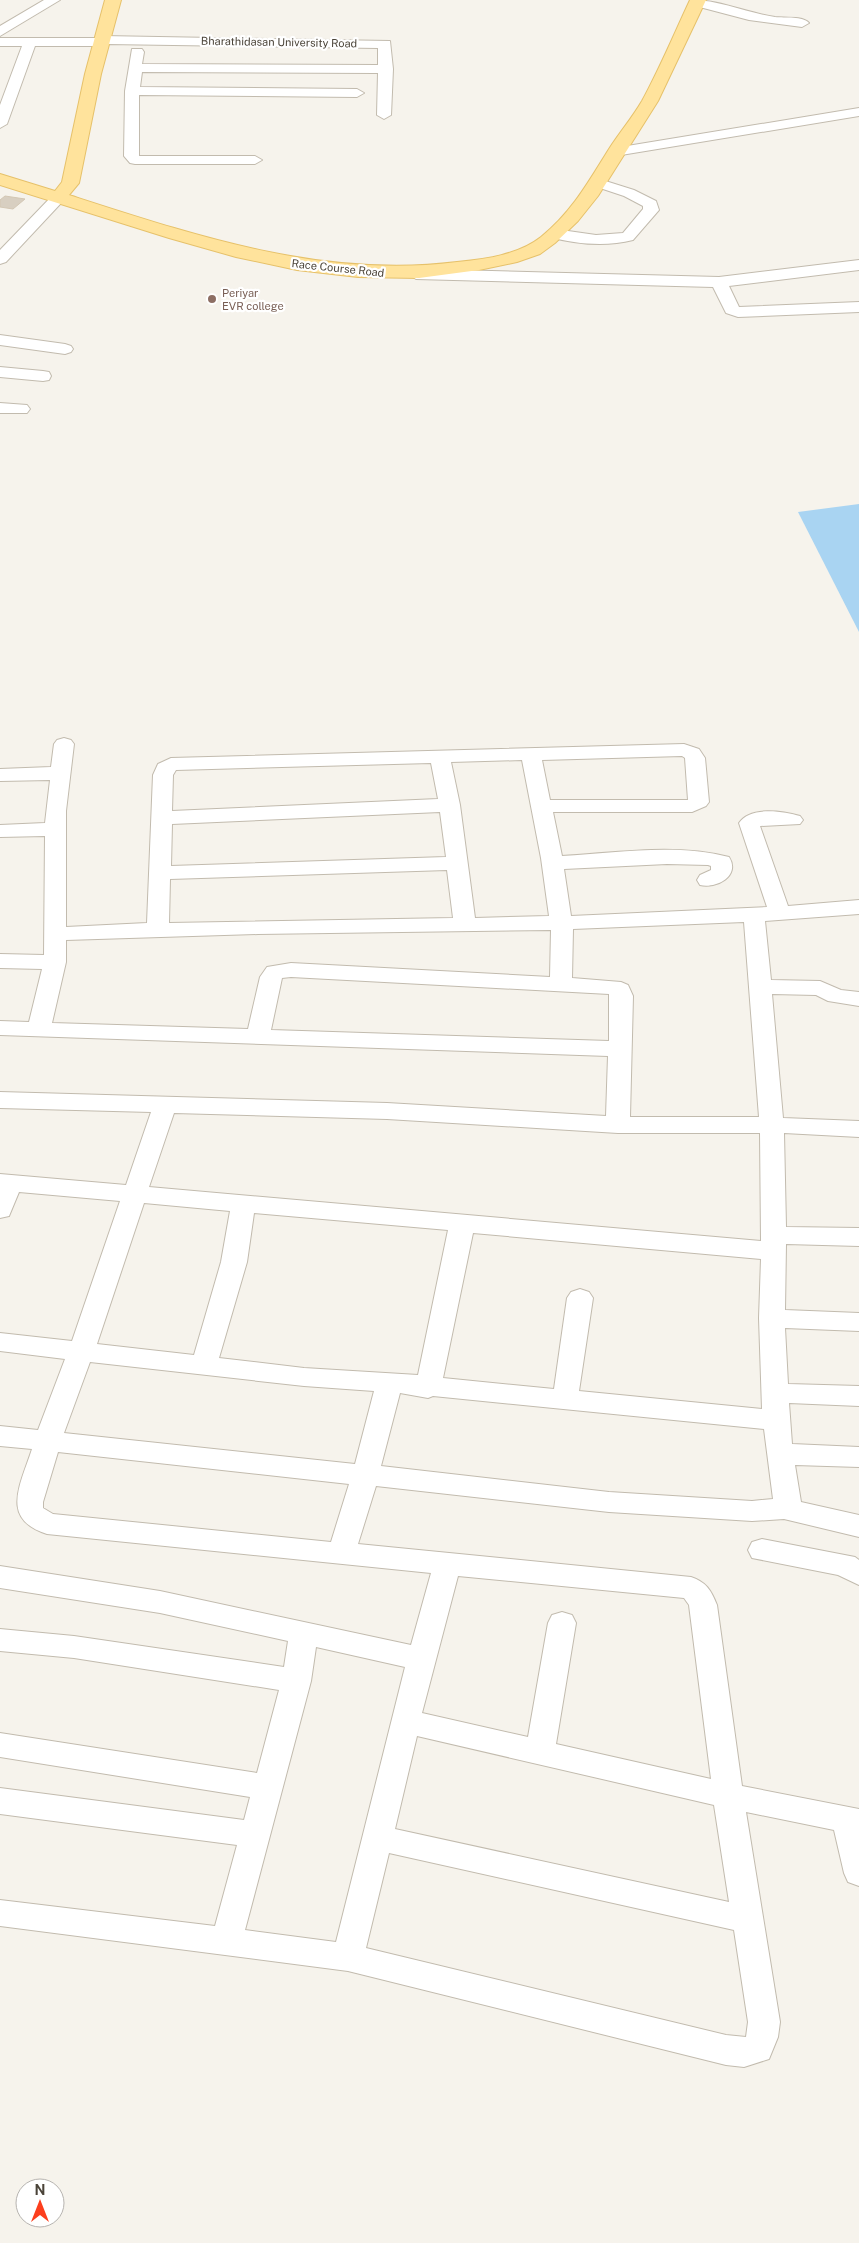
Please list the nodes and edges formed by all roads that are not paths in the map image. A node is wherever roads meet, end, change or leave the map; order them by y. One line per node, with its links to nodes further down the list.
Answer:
1 (53, 0): 5 (street)
2 (113, 0): 6 (main road)
3 (697, 1): 4 (street); 17 (main road, Race Course Road)
4 (802, 23)
5 (0, 32)
6 (102, 41): 7 (street, Bharathidasan University Road); 9 (street, Bharathidasan University Road); 19 (main road)
7 (138, 41): 10 (street); 11 (street, Bharathidasan University Road)
8 (0, 42): 9 (street, Bharathidasan University Road)
9 (30, 42): 16 (street)
10 (135, 68): 11 (street); 12 (street)
11 (386, 68): 15 (street, Bharathidasan University Road)
12 (132, 91): 13 (street); 18 (street)
13 (357, 93)
14 (859, 112): 17 (street)
15 (384, 114)
16 (0, 124)
17 (616, 152): 21 (main road, Race Course Road)
18 (255, 160)
19 (74, 161): 22 (main road); 23 (main road)
20 (0, 179): 22 (main road, Race Course Road)
21 (599, 183): 24 (main road, Race Course Road); 24 (street)
22 (21, 185): 23 (main road, Race Course Road)
23 (58, 198): 25 (street); 27 (main road, Race Course Road)
24 (554, 234): 27 (main road, Race Course Road)
25 (0, 258)
26 (859, 266): 28 (street)
27 (394, 274): 28 (street)
28 (719, 282): 29 (street)
29 (859, 307)
30 (0, 340): 31 (street)
31 (65, 349)
32 (0, 372): 33 (street)
33 (43, 376)
34 (0, 408): 35 (street)
35 (0, 426)
36 (64, 744): 39 (street)
37 (531, 753): 38 (street); 42 (street); 42 (street)
38 (440, 756): 41 (street); 43 (street)
39 (61, 773): 40 (street); 45 (street)
40 (0, 775)
41 (450, 805): 43 (street); 48 (street)
42 (540, 806): 47 (street)
43 (160, 818): 49 (street)
44 (793, 820): 52 (street)
45 (56, 829): 46 (street); 57 (street)
46 (0, 831)
47 (553, 863): 50 (street); 54 (street)
48 (457, 864): 49 (street); 55 (street)
49 (160, 873): 56 (street)
50 (708, 880)
51 (859, 907): 52 (street)
52 (780, 913): 53 (street)
53 (754, 916): 54 (street); 61 (street)
54 (561, 923): 55 (street); 60 (street)
55 (466, 924): 56 (street)
56 (158, 928): 57 (street)
57 (56, 934): 59 (street)
58 (0, 961): 59 (street)
59 (55, 962): 64 (street)
60 (561, 983): 65 (street); 66 (street)
61 (760, 987): 62 (street); 70 (street)
62 (859, 999)
63 (0, 1028): 64 (street)
64 (39, 1029): 65 (street)
65 (258, 1037): 66 (street)
66 (620, 1049): 69 (street)
67 (0, 1100): 68 (street)
68 (165, 1105): 69 (street); 73 (street)
69 (618, 1125): 70 (street)
70 (772, 1125): 71 (street); 78 (street)
71 (859, 1129)
72 (5, 1182): 73 (street); 75 (street)
73 (134, 1195): 74 (street); 83 (street)
74 (243, 1204): 76 (street); 84 (street)
75 (0, 1210)
76 (462, 1224): 78 (street); 86 (street)
77 (859, 1237): 78 (street)
78 (774, 1243): 80 (street)
79 (580, 1298): 89 (street)
80 (772, 1318): 81 (street); 87 (street)
81 (859, 1322)
82 (0, 1342): 83 (street)
83 (81, 1352): 84 (street); 92 (street)
84 (204, 1365): 85 (street)
85 (389, 1382): 86 (street); 95 (street)
86 (428, 1388): 89 (street)
87 (776, 1393): 88 (street); 90 (street)
88 (859, 1396)
89 (565, 1400): 90 (street)
90 (776, 1420): 93 (street)
91 (0, 1436): 92 (street)
92 (48, 1440): 95 (street); 99 (street)
93 (780, 1454): 94 (street); 96 (street)
94 (859, 1457)
95 (366, 1474): 96 (street); 99 (street)
96 (788, 1508): 97 (street)
97 (859, 1526)
98 (762, 1550): 101 (street)
99 (342, 1552): 100 (street)
100 (448, 1563): 106 (street); 112 (street)
101 (859, 1574)
102 (0, 1576): 104 (street)
103 (562, 1623): 110 (street)
104 (304, 1632): 106 (street); 107 (street)
105 (0, 1640): 107 (street)
106 (421, 1659): 108 (street)
107 (296, 1681): 111 (street)
108 (406, 1721): 110 (street); 116 (street)
109 (0, 1745): 111 (street)
110 (540, 1753): 112 (street)
111 (268, 1787): 115 (street)
112 (728, 1796): 114 (street); 119 (street)
113 (0, 1801): 115 (street)
114 (853, 1821): 117 (street)
115 (254, 1834): 120 (street)
116 (377, 1838): 119 (street); 121 (street)
117 (859, 1873)
118 (0, 1913): 120 (street)
119 (749, 1920): 121 (street)
120 (226, 1943): 121 (street)
121 (348, 1957)

